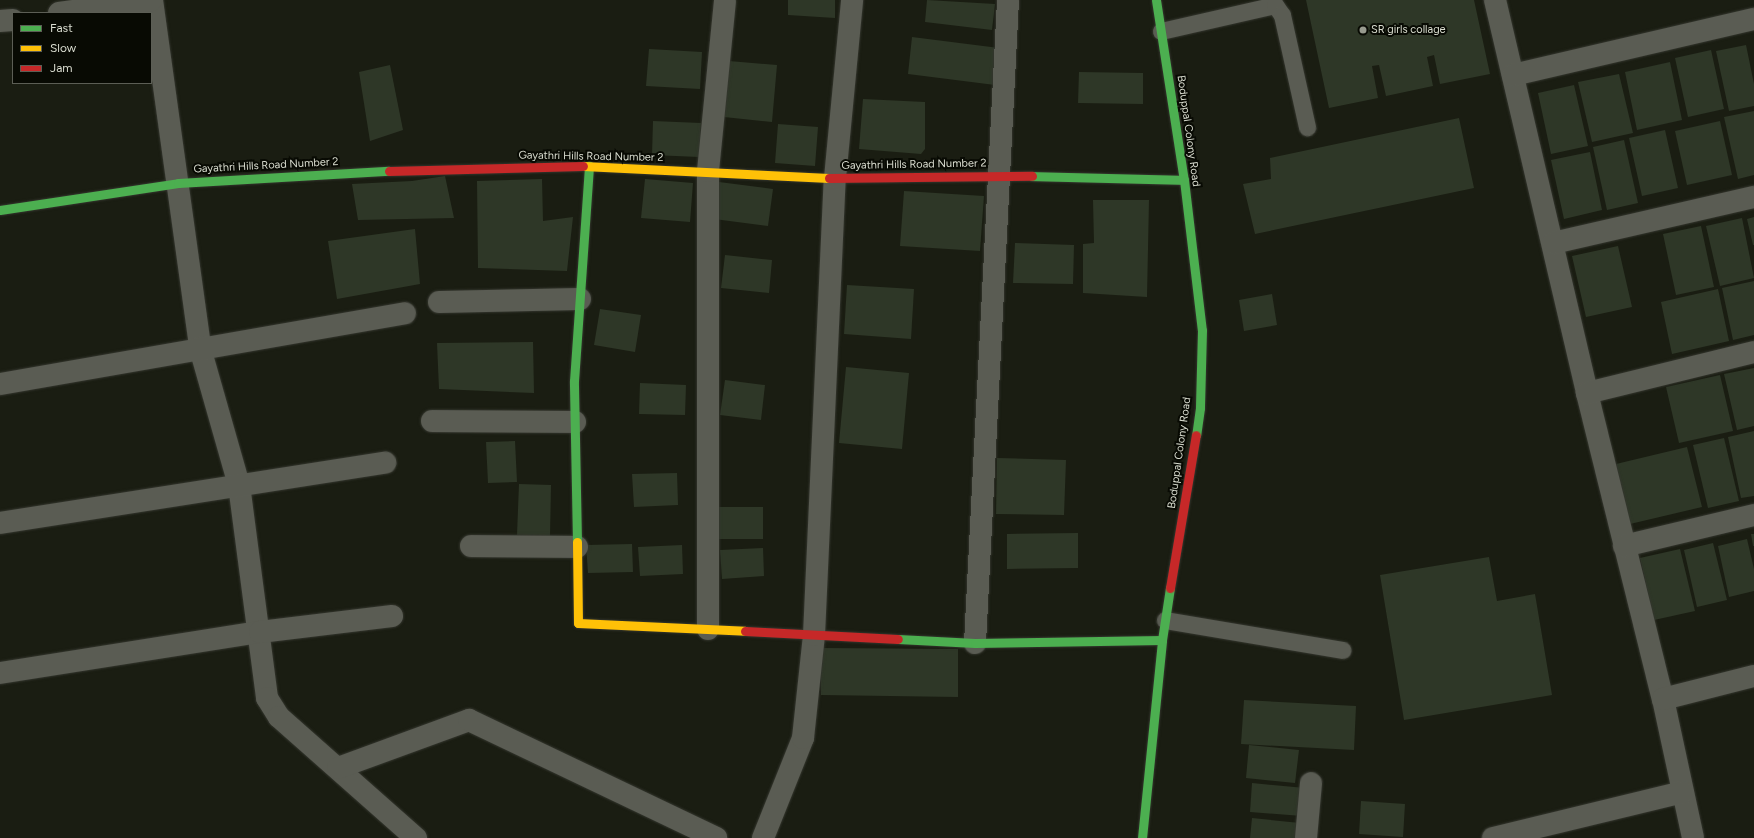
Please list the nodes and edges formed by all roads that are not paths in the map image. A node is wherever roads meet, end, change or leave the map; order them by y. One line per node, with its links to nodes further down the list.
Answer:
1 (152, 0): 7 (street); 19 (street)
2 (852, 0): 17 (street)
3 (1008, 0): 16 (street)
4 (1156, 0): 11 (street, Boduppal Colony Road)
5 (1495, 0): 12 (street)
6 (725, 2): 15 (street)
7 (66, 12)
8 (1754, 19): 12 (street)
9 (12, 20): 10 (street)
10 (0, 21)
11 (1161, 31): 13 (lane); 18 (street, Boduppal Colony Road)
12 (1513, 75): 22 (street)
13 (1307, 127)
14 (588, 166): 15 (street, Gayathri Hills Road Number 2); 19 (street, Gayathri Hills Road Number 2); 23 (street)
15 (708, 171): 17 (street, Gayathri Hills Road Number 2); 41 (street)
16 (999, 175): 17 (street, Gayathri Hills Road Number 2); 18 (street, Gayathri Hills Road Number 2); 45 (street)
17 (835, 178): 43 (street)
18 (1184, 180): 40 (street, Boduppal Colony Road)
19 (178, 183): 21 (street, Gayathri Hills Road Number 2); 26 (street)
20 (1754, 197): 22 (street)
21 (0, 210)
22 (1553, 244): 29 (street)
23 (580, 299): 24 (street); 31 (street)
24 (439, 302)
25 (405, 313): 26 (street)
26 (200, 348): 28 (street); 33 (street)
27 (1754, 352): 29 (street)
28 (0, 384)
29 (1587, 393): 37 (street)
30 (432, 421): 31 (street)
31 (575, 422): 38 (street)
32 (385, 463): 33 (street)
33 (239, 485): 35 (street); 42 (street)
34 (1754, 515): 37 (street)
35 (0, 523)
36 (471, 546): 38 (street)
37 (1624, 546): 49 (street)
38 (577, 547): 41 (street)
39 (392, 616): 42 (street)
40 (1165, 620): 44 (street, Boduppal Colony Road); 46 (lane)
41 (708, 629): 43 (street)
42 (260, 632): 47 (street); 50 (street)
43 (814, 635): 45 (street); 55 (street)
44 (1162, 640): 45 (street); 56 (street, Boduppal Colony Road)
45 (975, 643)
46 (1342, 650)
47 (0, 673)
48 (1754, 676): 49 (street)
49 (1663, 699): 52 (street)
50 (338, 768): 53 (street); 54 (street)
51 (1311, 783): 57 (street)
52 (1683, 792): 58 (street); 59 (street)
53 (416, 838)
54 (716, 838)
55 (762, 838)
56 (1142, 838)
57 (1306, 838)
58 (1493, 838)
59 (1693, 838)

